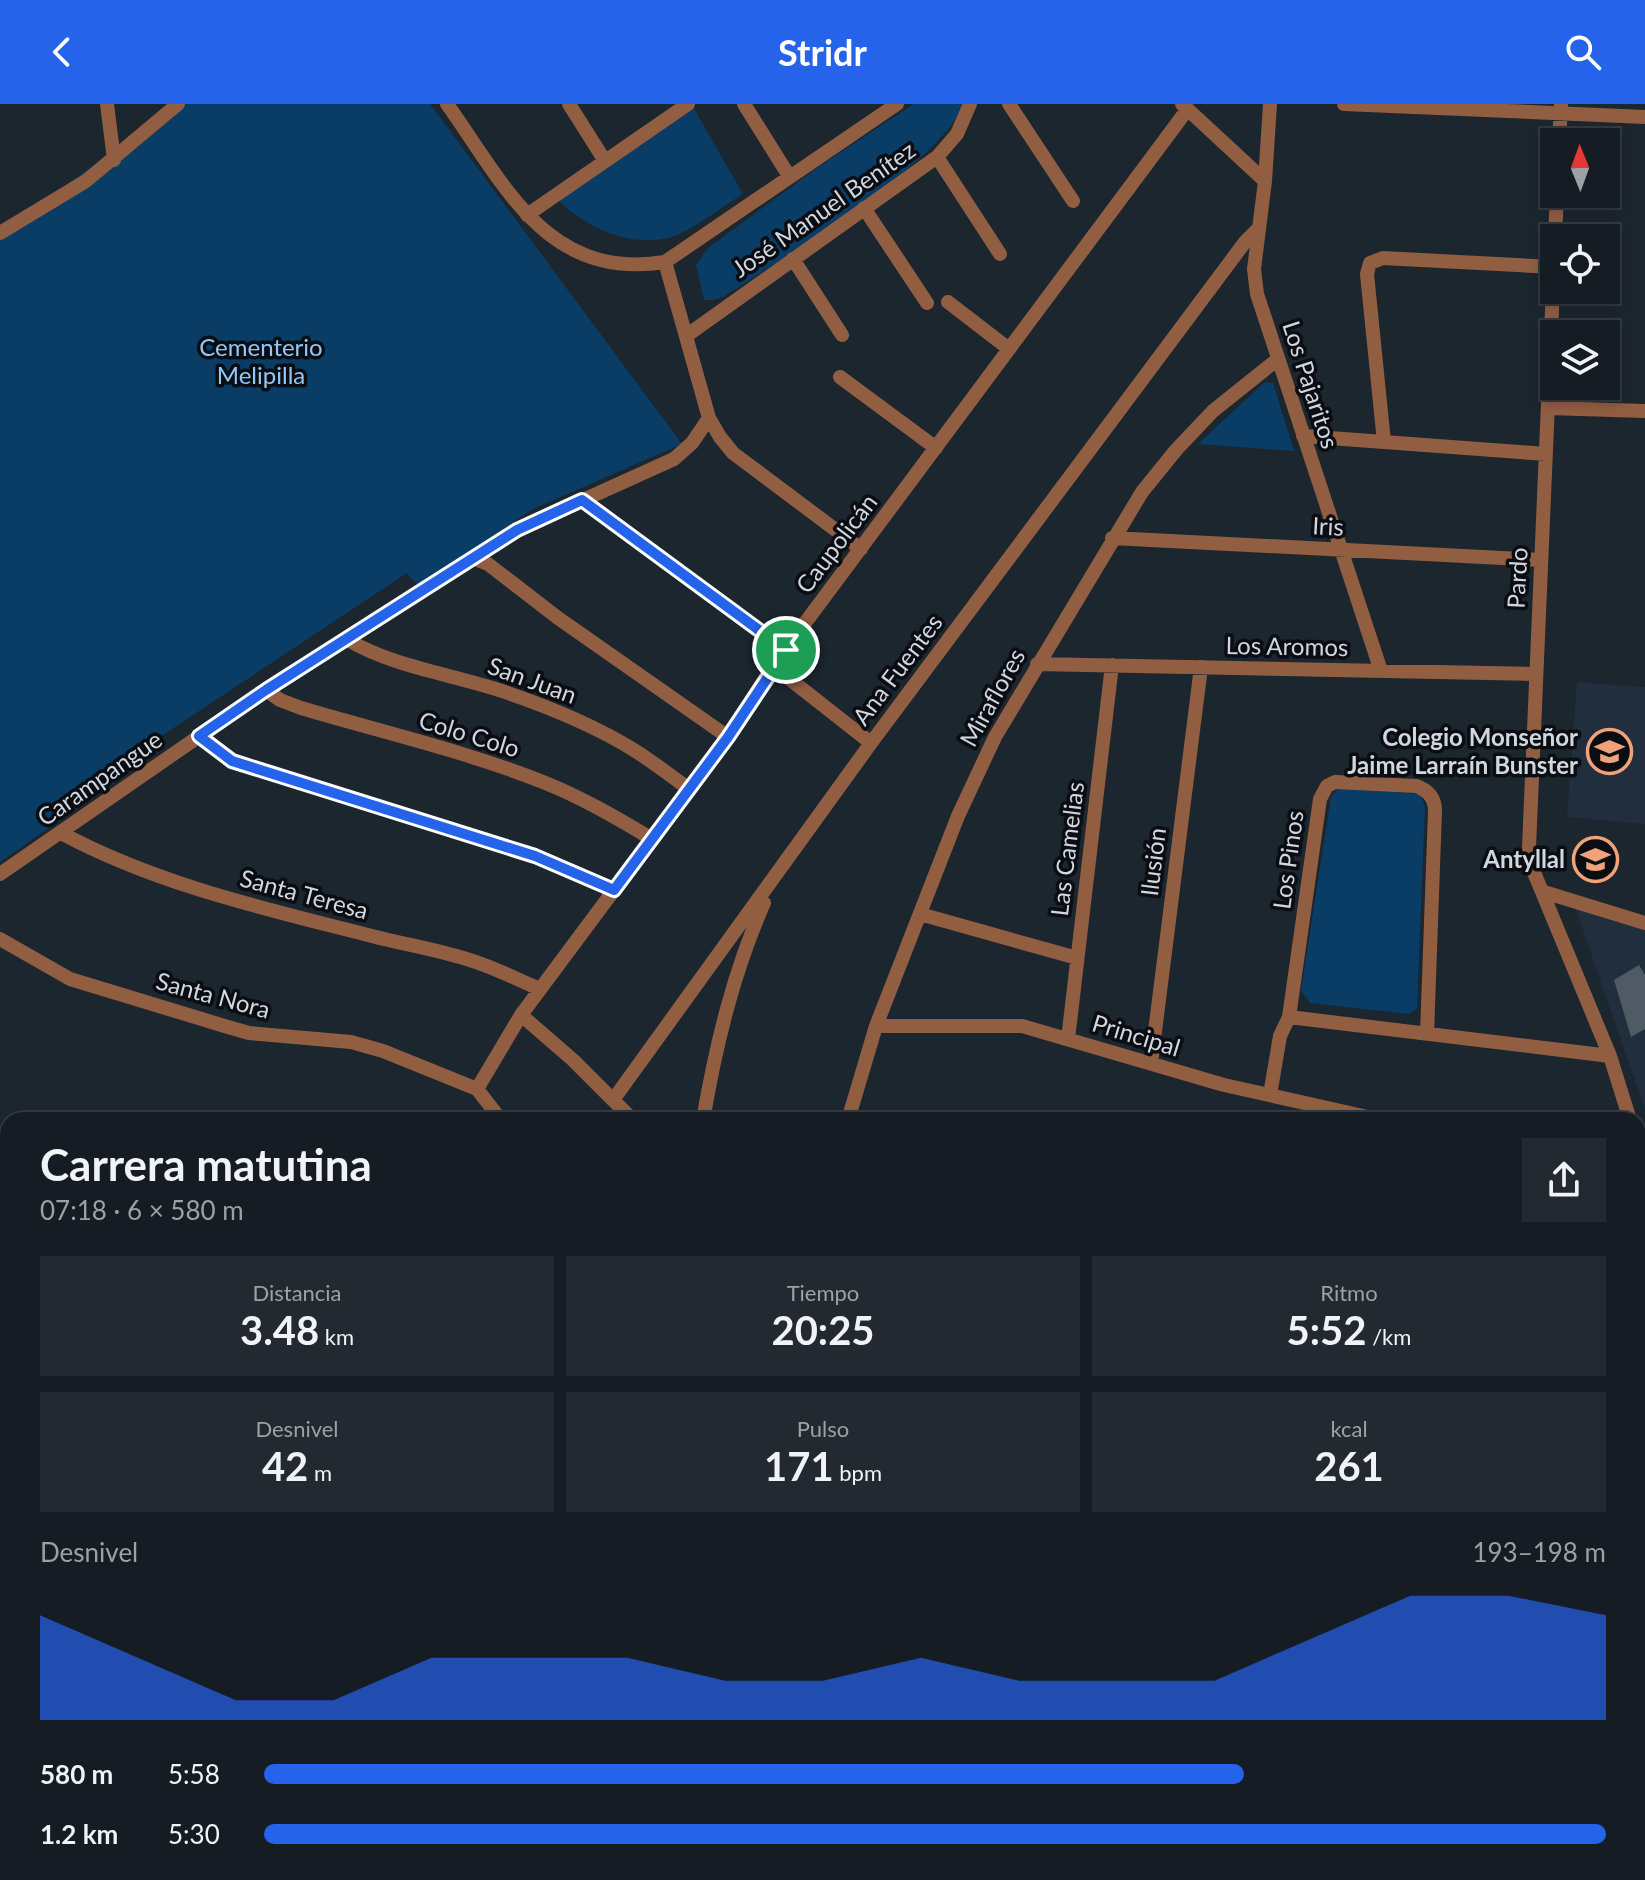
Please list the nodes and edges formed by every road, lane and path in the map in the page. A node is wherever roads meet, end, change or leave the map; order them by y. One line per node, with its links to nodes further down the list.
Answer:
1 (107, 104): 16 (street)
2 (178, 104): 16 (street)
3 (447, 104): 22 (street)
4 (569, 104): 17 (street)
5 (688, 104): 17 (street)
6 (744, 104): 18 (street)
7 (897, 104): 18 (street, José Manuel Benítez)
8 (970, 104): 15 (street, José Manuel Benítez)
9 (1009, 104): 20 (street)
10 (1270, 104): 19 (street, Los Pajaritos)
11 (1344, 104): 13 (street)
12 (1184, 107): 19 (street); 36 (street, Caupolicán)
13 (1561, 109): 14 (street)
14 (1645, 117)
15 (937, 157): 21 (street, José Manuel Benítez); 25 (street)
16 (114, 160): 24 (street)
17 (605, 161): 22 (street)
18 (789, 176): 27 (street, José Manuel Benítez)
19 (1265, 181): 23 (street, Los Pajaritos)
20 (1073, 201)
21 (864, 208): 26 (street, José Manuel Benítez); 32 (street)
22 (527, 215): 27 (street)
23 (1258, 229): 29 (street, Los Pajaritos); 30 (street, Ana Fuentes)
24 (0, 233)
25 (1000, 254)
26 (793, 259): 34 (street); 35 (street, José Manuel Benítez)
27 (665, 262): 35 (street)
28 (1540, 264): 43 (street)
29 (1254, 269): 30 (street); 37 (street, Los Pajaritos)
30 (1225, 272): 63 (street, Ana Fuentes)
31 (948, 302): 36 (street)
32 (927, 303)
33 (1552, 304): 39 (street, Pardo)
34 (842, 335)
35 (686, 336): 41 (street)
36 (1009, 349): 44 (street, Caupolicán)
37 (1278, 359): 42 (street, Los Pajaritos); 47 (street, Miraflores)
38 (840, 377): 44 (street)
39 (1548, 408): 40 (street); 45 (street, Pardo)
40 (1645, 411)
41 (709, 418): 46 (street, Carampangue); 48 (street)
42 (1303, 436): 43 (street); 49 (street, Los Pajaritos)
43 (1384, 442): 45 (street)
44 (936, 448): 48 (street, Caupolicán)
45 (1546, 454): 51 (street, Pardo)
46 (582, 500): 50 (street, Carampangue); 53 (street)
47 (1112, 538): 49 (street, Iris); 54 (street, Miraflores)
48 (861, 549): 53 (street, Caupolicán)
49 (1341, 550): 51 (street, Iris); 58 (street, Los Pajaritos)
50 (473, 558): 52 (street, Carampangue); 62 (street)
51 (1541, 560): 59 (street, Pardo)
52 (348, 640): 60 (street, Carampangue); 64 (street, San Juan)
53 (786, 650): 56 (street, Caupolicán)
54 (1037, 664): 55 (street, Los Aromos); 71 (street, Miraflores)
55 (1112, 665): 57 (street, Los Aromos); 74 (street, Las Camelias)
56 (773, 666): 62 (street, Caupolicán); 63 (street)
57 (1201, 667): 58 (street, Los Aromos); 82 (street, Ilusión)
58 (1381, 671): 59 (street, Los Aromos)
59 (1536, 674): 70 (street, Pardo)
60 (266, 690): 61 (street, Carampangue); 66 (street, Colo Colo)
61 (199, 736): 65 (street, Carampangue); 69 (street)
62 (728, 737): 64 (street, Caupolicán)
63 (871, 743): 68 (street, Ana Fuentes)
64 (689, 789): 66 (street, Caupolicán)
65 (61, 833): 67 (street, Carampangue); 75 (street, Santa Teresa)
66 (652, 839): 69 (street, Caupolicán)
67 (0, 874)
68 (774, 881): 85 (street, Ana Fuentes); 89 (street)
69 (614, 890): 75 (street, Caupolicán)
70 (1544, 892): 72 (street); 81 (street, Pardo)
71 (920, 914): 74 (street); 78 (street, Miraflores)
72 (1645, 923)
73 (0, 939): 83 (street, Santa Nora)
74 (1077, 958): 80 (street, Las Camelias)
75 (540, 989): 76 (street, Caupolicán)
76 (521, 1015): 83 (street, Caupolicán); 85 (street)
77 (1289, 1017): 79 (street); 79 (street, Los Pinos); 84 (street, Los Pinos)
78 (876, 1026): 80 (street, Principal); 90 (street, Miraflores)
79 (1427, 1034): 81 (street)
80 (1068, 1039): 82 (street, Principal)
81 (1610, 1056): 93 (street, Pardo)
82 (1151, 1063): 84 (street, Principal)
83 (477, 1089): 87 (street)
84 (1270, 1095): 86 (street, Principal)
85 (613, 1100): 88 (street)
86 (1301, 1103): 91 (street); 92 (street, Principal)
87 (495, 1112)
88 (625, 1112)
89 (705, 1112)
90 (850, 1112)
91 (1301, 1112)
92 (1343, 1112)
93 (1628, 1112)

